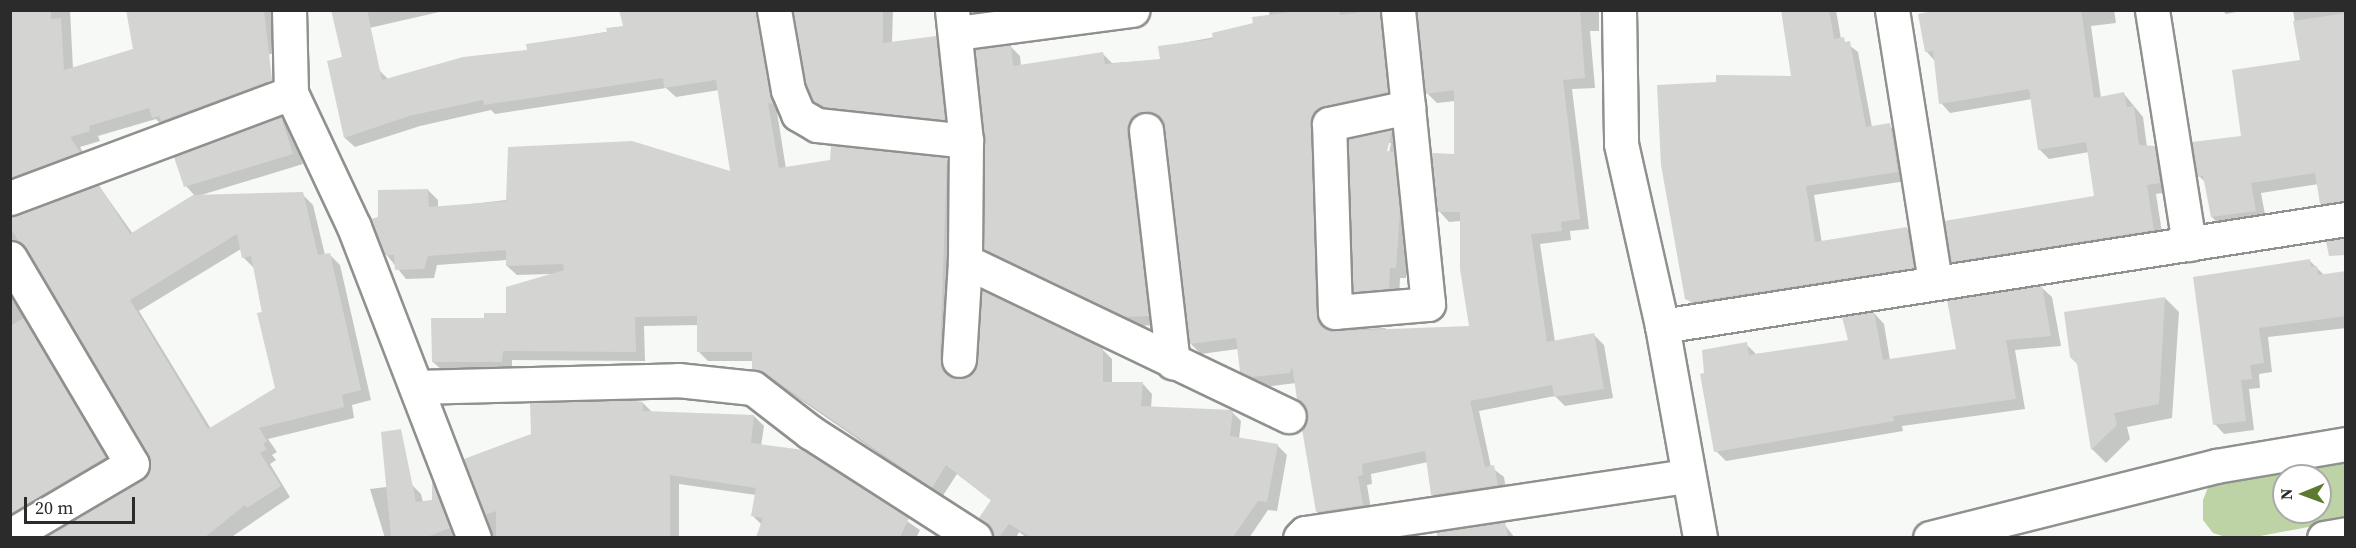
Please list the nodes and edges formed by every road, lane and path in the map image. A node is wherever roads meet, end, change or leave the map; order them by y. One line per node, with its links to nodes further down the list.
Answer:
1 (289, 10): 9 (street)
2 (774, 10): 12 (street)
3 (1132, 10): 8 (street)
4 (1398, 10): 10 (street)
5 (1619, 10): 19 (street)
6 (1892, 10): 18 (street)
7 (2152, 10): 15 (street)
8 (955, 22): 12 (street)
9 (291, 93): 13 (street); 22 (street)
10 (1408, 107): 10 (street)
11 (1146, 130): 21 (street)
12 (966, 141): 17 (street)
13 (10, 198)
14 (2346, 219): 15 (street)
15 (2189, 244): 18 (street)
16 (10, 258): 27 (street)
17 (965, 261): 20 (street); 21 (street)
18 (1935, 281): 19 (street)
19 (1662, 326): 25 (street)
20 (959, 360)
21 (1173, 362): 23 (street)
22 (416, 387): 28 (street); 29 (street)
23 (1289, 416)
24 (2346, 444): 32 (street)
25 (1688, 476): 30 (street); 31 (street)
26 (2346, 534): 33 (street)
27 (10, 536)
28 (474, 537)
29 (975, 537)
30 (1300, 537)
31 (1700, 537)
32 (1930, 537)
33 (2324, 537)

